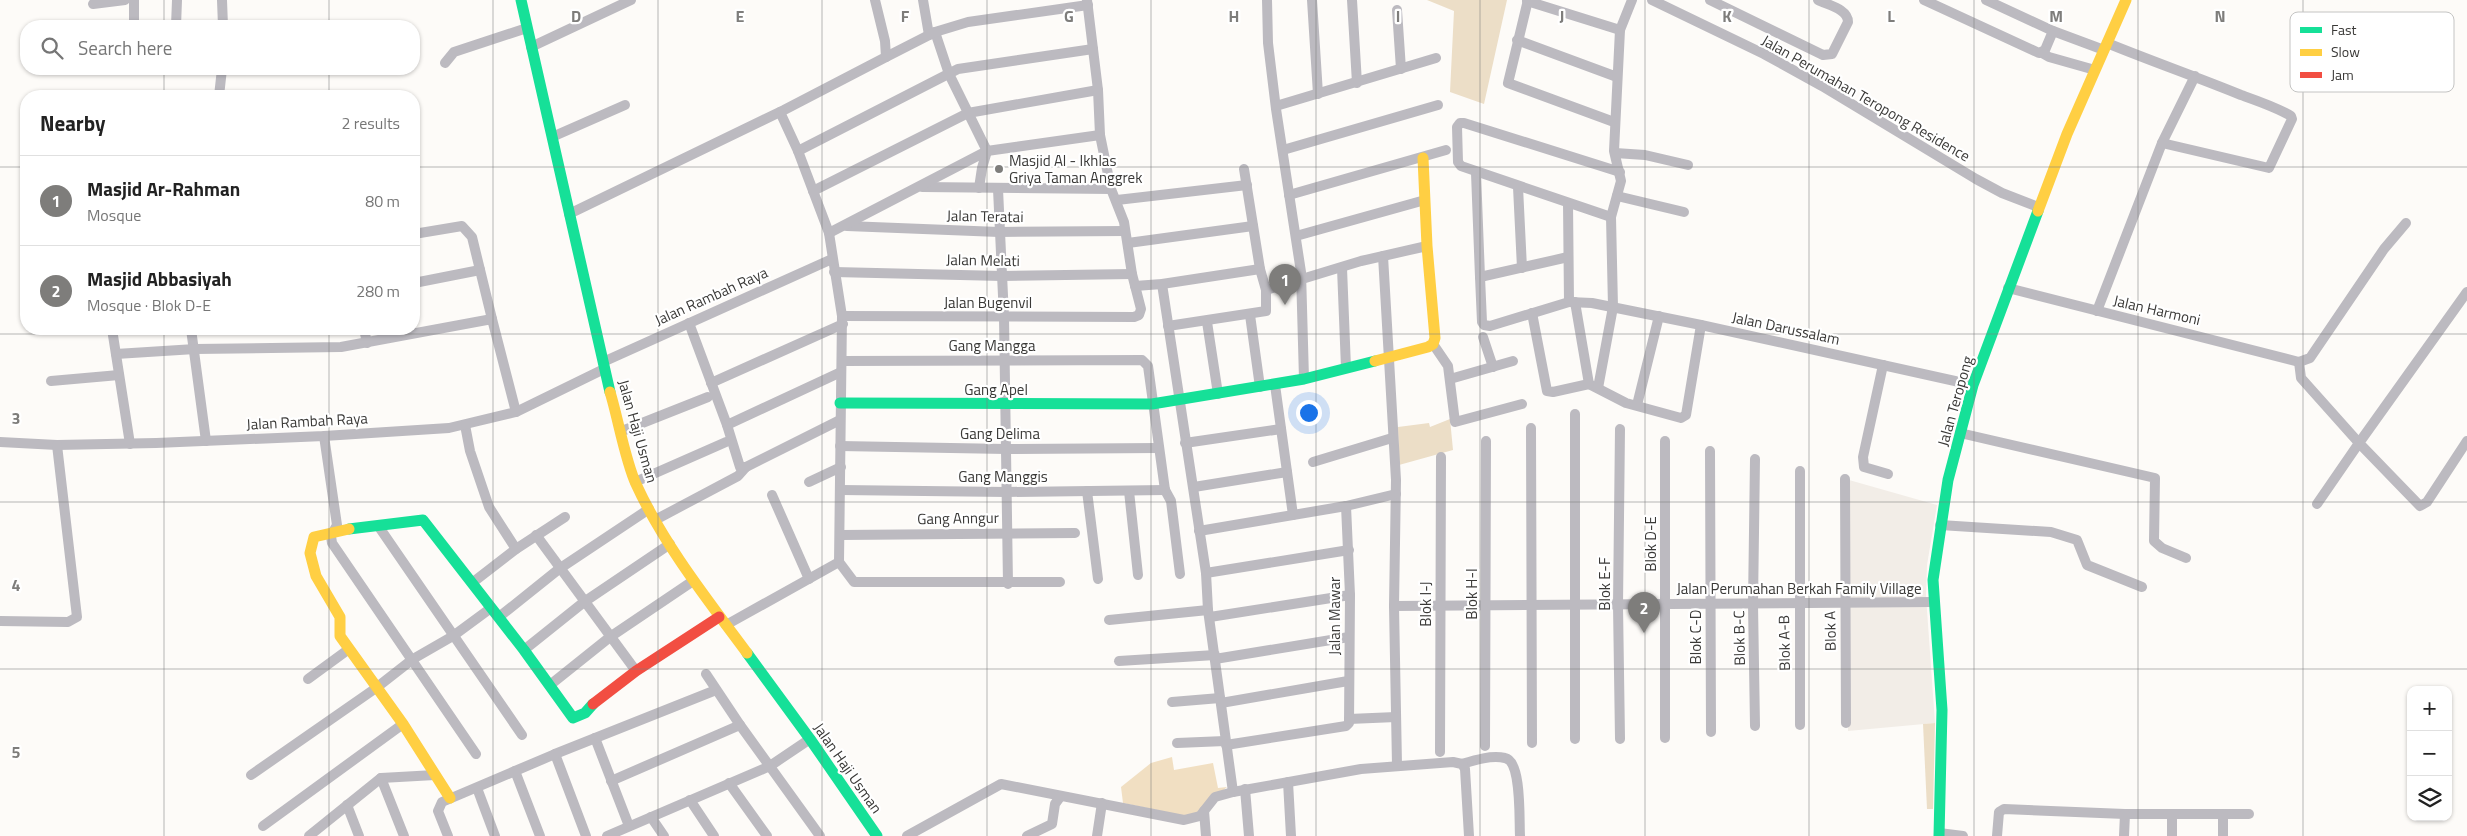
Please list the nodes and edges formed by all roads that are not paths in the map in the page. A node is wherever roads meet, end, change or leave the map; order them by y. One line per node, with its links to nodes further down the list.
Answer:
1 (125, 0): 21 (street)
2 (134, 0): 23 (street)
3 (177, 0): 24 (street)
4 (222, 0): 25 (street)
5 (521, 0): 26 (street, Jalan Haji Usman)
6 (631, 0): 32 (street)
7 (875, 0): 35 (street)
8 (923, 0): 29 (street)
9 (1267, 0): 50 (street)
10 (1312, 0): 47 (street)
11 (1352, 0): 44 (street)
12 (1632, 0): 27 (street)
13 (1652, 0): 79 (street, Jalan Perumahan Teropong Residence)
14 (1710, 0): 15 (street)
15 (1818, 0)
16 (1924, 0): 34 (street)
17 (1986, 0): 28 (street)
18 (2126, 0): 31 (street, Jalan Teropong)
19 (1528, 1): 27 (street); 30 (street)
20 (1088, 2): 29 (street); 33 (street)
21 (93, 4)
22 (1397, 10): 38 (street)
23 (134, 20)
24 (176, 20)
25 (223, 20)
26 (527, 28): 32 (street, Jalan Haji Usman); 37 (street)
27 (1620, 30): 43 (street)
28 (2053, 31): 31 (street); 34 (street)
29 (932, 34): 35 (street); 40 (street)
30 (1517, 40): 43 (street); 53 (street)
31 (2105, 46): 39 (street, Jalan Teropong); 42 (street)
32 (531, 47): 55 (street, Jalan Haji Usman)
33 (1094, 49): 40 (street); 46 (street)
34 (2042, 53): 39 (street)
35 (886, 57): 51 (street)
36 (1436, 58): 38 (street)
37 (445, 63)
38 (1401, 69): 44 (street)
39 (2095, 70): 79 (street, Jalan Teropong)
40 (949, 74): 52 (street); 59 (street)
41 (221, 75): 45 (street)
42 (2194, 76): 56 (street); 56 (street)
43 (1617, 77): 53 (street)
44 (1357, 83): 47 (street)
45 (220, 90)
46 (1098, 90): 52 (street); 54 (street)
47 (1318, 94): 50 (street)
48 (625, 105): 55 (street)
49 (1438, 105): 57 (street)
50 (1276, 106): 57 (street)
51 (780, 112): 59 (street); 81 (street)
52 (968, 113): 60 (street); 73 (street)
53 (1614, 122): 61 (street)
54 (1100, 135): 60 (street); 72 (street)
55 (552, 137): 81 (street, Jalan Haji Usman)
56 (2162, 143): 113 (street)
57 (1283, 150): 74 (street)
58 (1446, 150): 62 (street)
59 (798, 151): 73 (street)
60 (987, 151): 68 (street); 70 (street)
61 (1615, 153): 63 (street); 65 (street)
62 (1423, 158): 74 (street); 77 (street)
63 (1688, 166)
64 (1244, 169): 67 (street)
65 (1620, 172): 66 (street); 75 (street)
66 (1476, 173): 69 (street); 103 (street)
67 (1247, 185): 76 (street); 85 (street)
68 (920, 187): 70 (street); 84 (street)
69 (1518, 187): 78 (street); 98 (street)
70 (979, 188): 71 (street)
71 (998, 189): 72 (street); 87 (street)
72 (1111, 189): 76 (street)
73 (813, 191): 89 (street)
74 (1289, 195): 90 (street)
75 (1617, 196): 80 (street); 82 (street)
76 (1117, 200): 86 (street)
77 (1425, 200): 90 (street); 92 (street)
78 (1568, 203): 82 (street); 94 (street)
79 (2038, 207): 108 (street, Jalan Teropong)
80 (1684, 212)
81 (569, 214): 138 (street, Jalan Haji Usman)
82 (1611, 217): 112 (street)
83 (2406, 223): 137 (street)
84 (845, 226): 87 (street, Jalan Teratai); 89 (street)
85 (1254, 226): 91 (street); 96 (street)
86 (1125, 231): 87 (street, Jalan Teratai); 91 (street)
87 (999, 232): 102 (street)
88 (420, 233): 99 (street)
89 (829, 233): 95 (street)
90 (1296, 236): 104 (street)
91 (1128, 243): 101 (street)
92 (1427, 246): 93 (street); 131 (street)
93 (1383, 256): 97 (street); 134 (street)
94 (1568, 257): 98 (street); 111 (street)
95 (832, 259): 100 (street); 121 (street, Jalan Rambah Raya)
96 (1260, 268): 106 (street); 109 (street)
97 (1342, 268): 104 (street); 142 (street)
98 (1522, 268): 103 (street)
99 (480, 270): 105 (street); 118 (street)
100 (834, 272): 102 (street, Jalan Melati); 119 (street)
101 (1132, 274): 102 (street, Jalan Melati); 107 (street)
102 (1002, 276): 117 (street)
103 (1480, 277): 114 (street, Jalan Darussalam)
104 (1300, 281): 109 (street); 144 (street)
105 (420, 282)
106 (1162, 284): 107 (street); 123 (street)
107 (1135, 286): 117 (street, Jalan Bugenvil)
108 (2008, 288): 113 (street, Jalan Harmoni); 149 (street, Jalan Teropong)
109 (1266, 290): 115 (street)
110 (2467, 292): 179 (street)
111 (1572, 302): 112 (street, Jalan Darussalam); 114 (street, Jalan Darussalam); 150 (street)
112 (1613, 307): 116 (street, Jalan Darussalam); 150 (street)
113 (2097, 311): 137 (street, Jalan Harmoni)
114 (1532, 313): 150 (street)
115 (1250, 315): 120 (street); 151 (street)
116 (1659, 316): 122 (street, Jalan Darussalam); 159 (street)
117 (1004, 317): 119 (street, Jalan Bugenvil); 135 (street)
118 (492, 319): 124 (street); 160 (street)
119 (842, 320): 140 (street); 147 (street)
120 (1208, 322): 123 (street); 152 (street)
121 (689, 323): 138 (street, Jalan Rambah Raya); 147 (street)
122 (1701, 325): 139 (street, Jalan Darussalam); 159 (street)
123 (1168, 326): 154 (street)
124 (420, 333)
125 (113, 335): 133 (street)
126 (192, 335): 132 (street)
127 (365, 335): 130 (street)
128 (412, 335): 130 (street)
129 (1483, 336): 141 (street)
130 (367, 344): 132 (street)
131 (1433, 344): 134 (street, Gang Apel); 145 (street)
132 (195, 349): 133 (street); 172 (street)
133 (116, 354): 143 (street)
134 (1388, 357): 142 (street, Gang Apel); 171 (street)
135 (1004, 360): 140 (street, Gang Mangga); 156 (street); 157 (street, Gang Mangga)
136 (1513, 361): 141 (street)
137 (2299, 362): 179 (street)
138 (603, 365): 160 (street, Jalan Rambah Raya); 168 (street, Jalan Haji Usman)
139 (1882, 365): 149 (street, Jalan Darussalam); 193 (street)
140 (842, 367): 155 (street); 164 (street)
141 (1493, 367): 145 (street)
142 (1346, 368): 144 (street, Gang Apel)
143 (119, 376): 146 (street); 180 (street)
144 (1304, 379): 148 (street, Gang Apel)
145 (1450, 379): 158 (street)
146 (50, 381)
147 (711, 383): 164 (street)
148 (1275, 385): 151 (street, Gang Apel); 166 (street)
149 (1973, 385): 169 (street, Jalan Teropong)
150 (1594, 386): 159 (street)
151 (1260, 387): 152 (street, Gang Apel)
152 (1218, 394): 154 (street, Gang Apel)
153 (708, 397): 168 (street)
154 (1179, 401): 157 (street, Gang Apel); 178 (street)
155 (840, 403): 156 (street, Gang Apel); 162 (street)
156 (1006, 404): 157 (street, Gang Apel); 184 (street)
157 (1152, 404): 183 (street)
158 (1522, 404)
159 (1637, 405)
160 (516, 412): 163 (street, Jalan Rambah Raya)
161 (1575, 414): 243 (street)
162 (840, 420): 182 (street); 189 (street)
163 (465, 425): 170 (street, Jalan Rambah Raya); 220 (street)
164 (728, 425): 189 (street)
165 (1531, 428): 248 (street)
166 (1281, 429): 178 (street); 192 (street)
167 (1620, 429): 244 (street, Blok E-F)
168 (622, 431): 195 (street, Jalan Haji Usman)
169 (1960, 433): 211 (street, Jalan Teropong); 222 (street)
170 (324, 436): 172 (street, Jalan Rambah Raya); 214 (street)
171 (1392, 438): 188 (street); 203 (street)
172 (206, 441): 180 (street, Jalan Rambah Raya)
173 (1486, 441): 247 (street, Blok H-I)
174 (1665, 441): 239 (street, Blok D-E)
175 (2467, 441): 179 (street)
176 (0, 442): 181 (street, Jalan Rambah Raya)
177 (726, 442): 195 (street)
178 (1185, 443): 197 (street)
179 (2359, 443): 205 (street)
180 (130, 444): 181 (street, Jalan Rambah Raya)
181 (57, 445): 253 (street)
182 (840, 446): 184 (street, Gang Delima); 190 (street)
183 (1158, 448): 184 (street, Gang Delima); 199 (street)
184 (1006, 449): 202 (street)
185 (1710, 451): 240 (street, Blok C-D)
186 (1441, 456): 246 (street, Blok I-J)
187 (1755, 459): 241 (street, Blok B-C)
188 (1313, 462)
189 (744, 467): 210 (street)
190 (841, 467): 196 (street); 198 (street)
191 (1800, 471): 242 (street, Blok A-B)
192 (1287, 472): 197 (street); 208 (street)
193 (1888, 474)
194 (1845, 479): 238 (street, Blok A)
195 (635, 482): 207 (street, Jalan Haji Usman)
196 (809, 482)
197 (1194, 487): 213 (street)
198 (841, 490): 202 (street, Gang Manggis); 218 (street)
199 (1165, 490): 201 (street, Gang Manggis); 226 (street)
200 (1088, 491): 201 (street, Gang Manggis); 202 (street, Gang Manggis); 229 (street)
201 (1129, 491): 227 (street)
202 (1007, 492): 215 (street)
203 (1396, 494): 206 (street); 245 (street)
204 (772, 495): 228 (street)
205 (2318, 504)
206 (1346, 506): 208 (street); 221 (street, Jalan Mawar)
207 (649, 509): 210 (street, Jalan Haji Usman); 224 (street)
208 (1293, 515): 213 (street)
209 (565, 517): 217 (street)
210 (655, 520): 219 (street, Jalan Haji Usman)
211 (1940, 525): 234 (street); 237 (street, Jalan Teropong)
212 (379, 527): 214 (street); 232 (street); 255 (street)
213 (1199, 531): 225 (street)
214 (334, 532): 258 (street); 261 (street)
215 (1008, 532): 216 (street, Gang Anngur); 218 (street, Gang Anngur); 233 (street)
216 (1075, 533)
217 (536, 535): 220 (street); 224 (street)
218 (841, 535): 223 (street)
219 (670, 544): 230 (street, Jalan Haji Usman); 236 (street)
220 (516, 549): 232 (street)
221 (1349, 550): 225 (street); 235 (street, Jalan Mawar)
222 (2186, 558)
223 (840, 562): 228 (street); 233 (street)
224 (559, 569): 236 (street); 251 (street)
225 (1206, 573): 250 (street)
226 (1180, 574)
227 (1138, 575)
228 (808, 579): 254 (street)
229 (1098, 579)
230 (694, 581): 254 (street, Jalan Haji Usman); 256 (street)
231 (1060, 582): 233 (street)
232 (472, 583): 249 (street)
233 (1008, 584)
234 (2142, 587)
235 (1350, 595): 250 (street); 257 (street, Jalan Mawar)
236 (584, 602): 256 (street); 259 (street)
237 (1933, 602): 238 (street, Jalan Perumahan Berkah Family Village); 320 (street, Jalan Teropong)
238 (1844, 603): 242 (street, Jalan Perumahan Berkah Family Village); 274 (street, Blok A)
239 (1665, 604): 240 (street, Jalan Perumahan Berkah Family Village); 244 (street, Jalan Perumahan Berkah Family Village); 282 (street, Blok D-E)
240 (1710, 604): 241 (street, Jalan Perumahan Berkah Family Village); 279 (street, Blok C-D)
241 (1753, 604): 242 (street, Jalan Perumahan Berkah Family Village); 278 (street, Blok B-C)
242 (1798, 604): 277 (street, Blok A-B)
243 (1575, 605): 244 (street, Jalan Perumahan Berkah Family Village); 248 (street, Jalan Perumahan Berkah Family Village); 284 (street)
244 (1618, 605): 285 (street, Blok E-F)
245 (1394, 606): 246 (street, Jalan Perumahan Berkah Family Village); 272 (street)
246 (1439, 606): 247 (street, Jalan Perumahan Berkah Family Village); 290 (street, Blok I-J)
247 (1486, 606): 248 (street, Jalan Perumahan Berkah Family Village); 289 (street, Blok H-I)
248 (1531, 606): 288 (street)
249 (491, 608): 251 (street); 255 (street)
250 (1209, 613): 252 (street); 260 (street)
251 (499, 618): 259 (street)
252 (1109, 620)
253 (0, 621)
254 (723, 621): 263 (street); 283 (street, Jalan Haji Usman)
255 (453, 636): 261 (street); 280 (street)
256 (610, 637): 263 (street); 267 (street)
257 (1349, 637): 260 (street); 266 (street, Jalan Mawar)
258 (349, 649): 265 (street); 268 (street)
259 (524, 650): 267 (street)
260 (1215, 657): 262 (street); 270 (street)
261 (413, 659): 268 (street); 291 (street)
262 (1119, 661)
263 (636, 671): 267 (street)
264 (706, 674): 269 (street)
265 (308, 679)
266 (1348, 681): 270 (street); 273 (street, Jalan Mawar)
267 (550, 685)
268 (376, 688): 275 (street); 297 (street)
269 (716, 690): 276 (street); 281 (street)
270 (1220, 700): 271 (street); 287 (street)
271 (1172, 702)
272 (1396, 717): 273 (street); 294 (street)
273 (1348, 722): 287 (street)
274 (1846, 723)
275 (403, 724): 298 (street); 318 (street)
276 (740, 725): 295 (street); 300 (street)
277 (1800, 725)
278 (1755, 726)
279 (1711, 732)
280 (522, 735)
281 (595, 738): 292 (street); 300 (street)
282 (1665, 738)
283 (810, 739): 295 (street); 333 (street, Jalan Haji Usman)
284 (1575, 739)
285 (1620, 739)
286 (1177, 743): 287 (street)
287 (1226, 743): 305 (street)
288 (1532, 743)
289 (1485, 746)
290 (1440, 752)
291 (476, 754)
292 (555, 754): 296 (street); 327 (street)
293 (1462, 764): 294 (street); 341 (street); 342 (street)
294 (1397, 765): 301 (street)
295 (770, 766): 302 (street); 332 (street)
296 (515, 771): 303 (street); 326 (street)
297 (251, 775)
298 (435, 775): 299 (street); 307 (street)
299 (381, 778): 310 (street); 323 (street)
300 (611, 781): 319 (street)
301 (1288, 782): 304 (street); 340 (street)
302 (729, 783): 308 (street); 331 (street)
303 (477, 788): 307 (street); 325 (street)
304 (1246, 789): 305 (street); 339 (street)
305 (1233, 792): 311 (street)
306 (1060, 797): 309 (street); 317 (street); 334 (street)
307 (450, 798): 324 (street)
308 (690, 800): 316 (street); 330 (street)
309 (1102, 803): 311 (street); 337 (street)
310 (347, 806): 321 (street); 322 (street)
311 (1204, 811): 338 (street)
312 (2124, 814): 313 (street); 344 (street); 345 (street)
313 (2172, 814): 314 (street); 346 (street)
314 (2223, 814): 315 (street); 347 (street)
315 (2250, 814)
316 (651, 817): 319 (street); 329 (street)
317 (1052, 824): 335 (street); 336 (street)
318 (263, 826)
319 (629, 826): 328 (street)
320 (1939, 834): 343 (street)
321 (311, 835)
322 (358, 836)
323 (404, 836)
324 (448, 836)
325 (495, 836)
326 (540, 836)
327 (586, 836)
328 (607, 836)
329 (664, 836)
330 (714, 836)
331 (767, 836)
332 (820, 836)
333 (878, 836)
334 (907, 836)
335 (1027, 836)
336 (1050, 836)
337 (1097, 836)
338 (1206, 836)
339 (1249, 836)
340 (1291, 836)
341 (1469, 836)
342 (1520, 836)
343 (1962, 836)
344 (1997, 836)
345 (2124, 836)
346 (2172, 836)
347 (2223, 836)

